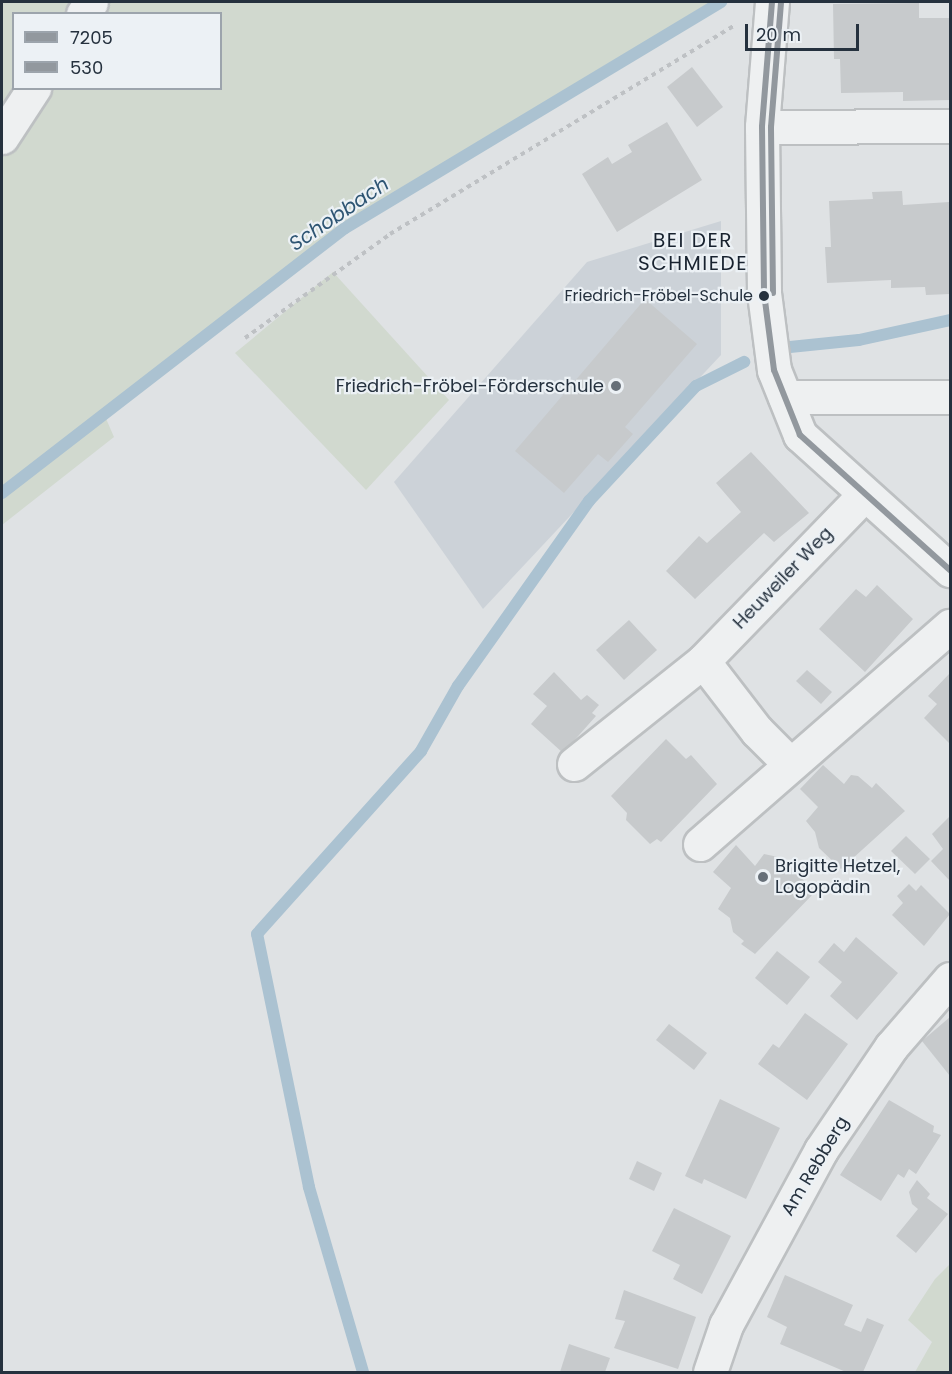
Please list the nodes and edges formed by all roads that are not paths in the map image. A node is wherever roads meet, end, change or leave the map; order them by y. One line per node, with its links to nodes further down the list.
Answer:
1 (772, 2): 4 (street)
2 (33, 90): 5 (street)
3 (951, 126): 4 (street)
4 (762, 127): 7 (street)
5 (2, 137)
6 (951, 397): 7 (street)
7 (785, 398): 8 (street)
8 (864, 495): 9 (street); 11 (street, Heuweiler Weg)
9 (951, 570)
10 (951, 626): 12 (street)
11 (703, 661): 12 (street); 13 (street, Heuweiler Weg)
12 (789, 763): 14 (street)
13 (574, 764)
14 (700, 844)
15 (951, 979): 16 (street, Am Rebberg)
16 (710, 1372)

